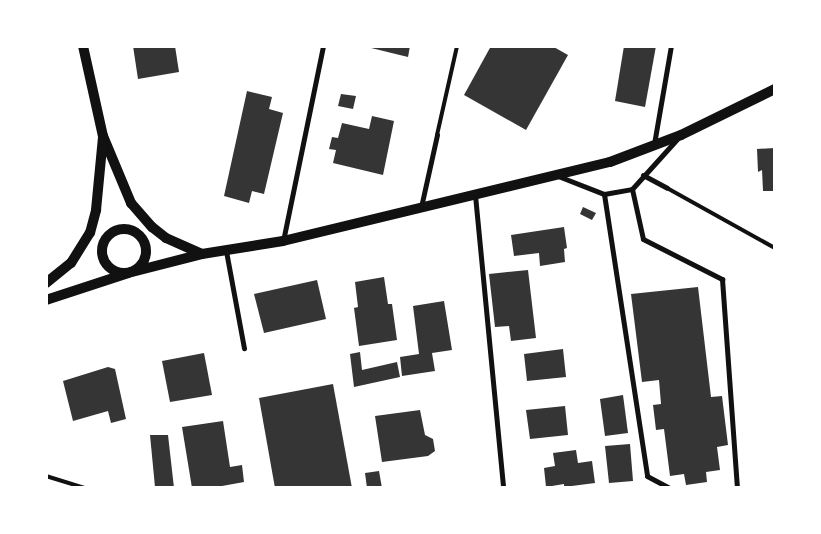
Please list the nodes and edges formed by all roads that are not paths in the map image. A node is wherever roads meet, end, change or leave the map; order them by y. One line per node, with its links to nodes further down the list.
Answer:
1 (83, 46): 8 (main road)
2 (323, 46): 21 (street)
3 (457, 46): 6 (lane)
4 (671, 46): 9 (street)
5 (775, 89): 7 (main road)
6 (437, 135): 16 (street)
7 (681, 135): 9 (main road); 10 (street)
8 (103, 136): 17 (main road); 18 (main road)
9 (654, 145): 11 (main road)
10 (643, 175): 12 (street); 13 (street)
11 (558, 176): 14 (street); 15 (main road)
12 (667, 188): 22 (lane)
13 (632, 189): 14 (street); 33 (street)
14 (604, 194): 32 (street)
15 (475, 195): 16 (main road); 31 (street)
16 (421, 207): 21 (main road)
17 (152, 227): 19 (main road); 24 (main road)
18 (90, 234): 20 (main road); 26 (main road)
19 (140, 236): 20 (main road); 25 (main road)
20 (104, 240): 25 (main road)
21 (283, 241): 23 (main road)
22 (775, 248)
23 (226, 251): 24 (main road); 28 (street)
24 (202, 254): 25 (main road)
25 (128, 273): 27 (main road)
26 (46, 283)
27 (46, 300)
28 (244, 348)
29 (46, 476): 30 (lane)
30 (85, 488)
31 (503, 488)
32 (670, 488)
33 (737, 488)

